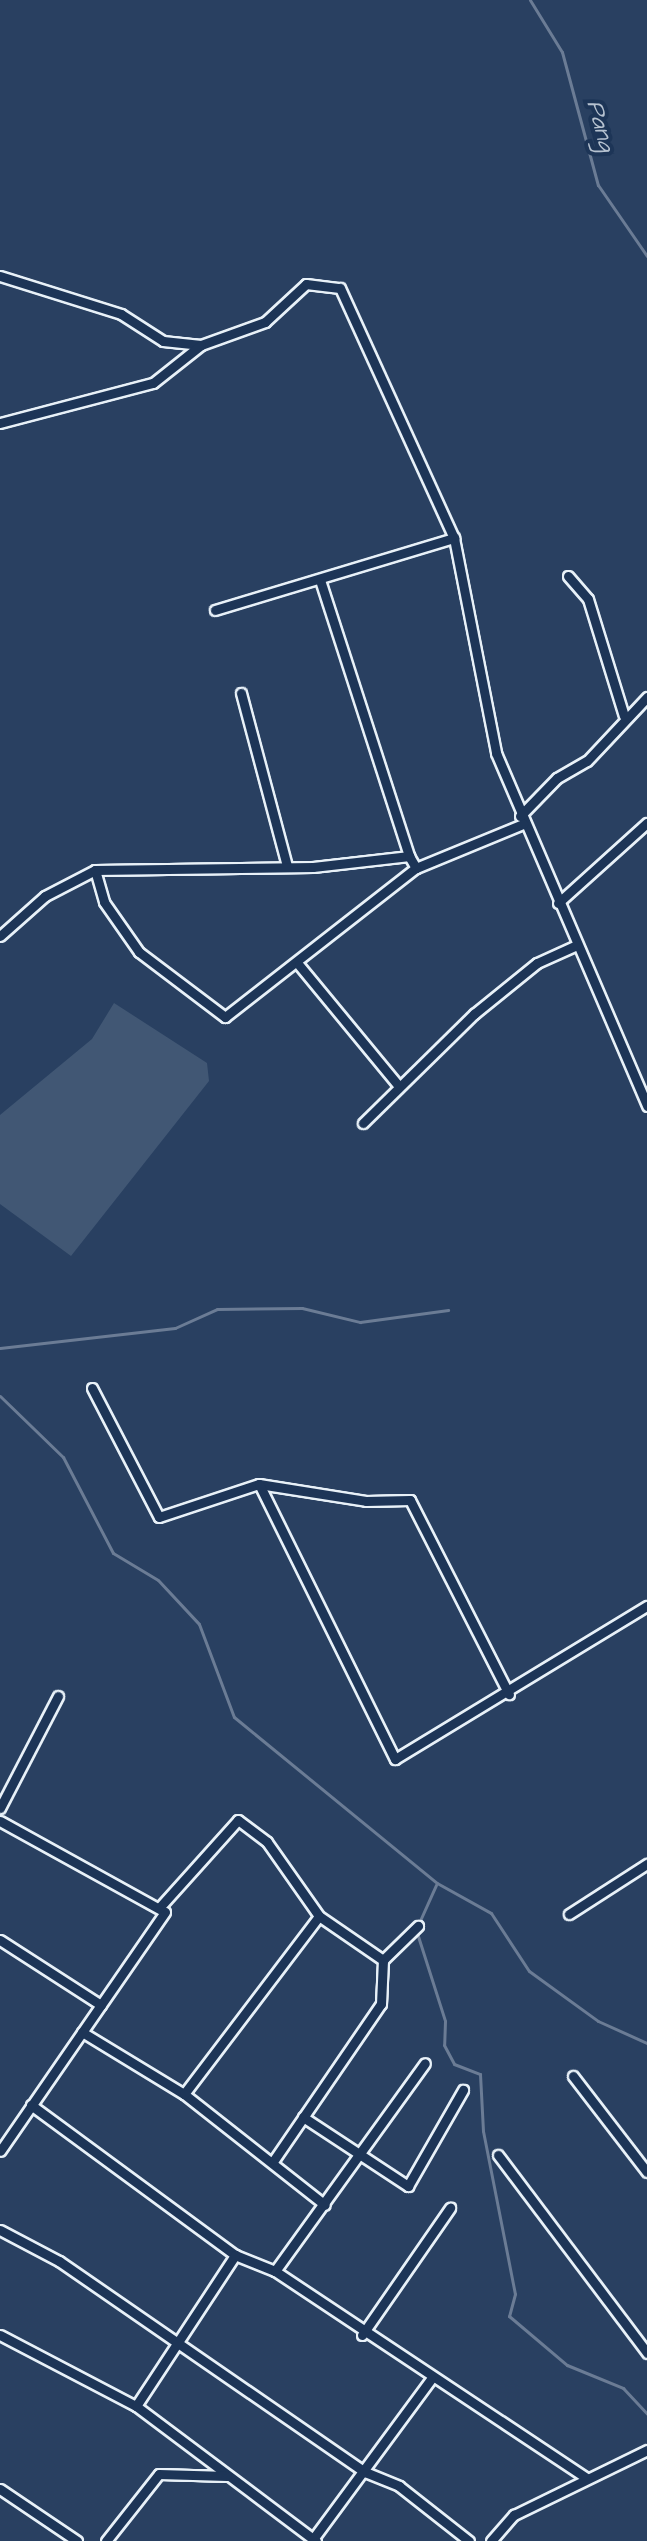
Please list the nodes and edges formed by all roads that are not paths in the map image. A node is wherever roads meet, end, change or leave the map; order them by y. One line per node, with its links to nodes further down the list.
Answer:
1 (0, 276): 2 (street)
2 (201, 345): 3 (street); 4 (street)
3 (0, 423)
4 (454, 538): 6 (street); 11 (street)
5 (568, 576): 10 (street)
6 (320, 580): 7 (street); 13 (street)
7 (215, 610)
8 (241, 693): 14 (street)
9 (647, 697): 10 (street)
10 (624, 716): 11 (street)
11 (522, 820): 15 (street); 17 (street)
12 (647, 823): 17 (street)
13 (409, 856): 14 (street); 15 (street)
14 (287, 866): 16 (street)
15 (416, 868): 20 (street)
16 (95, 870): 18 (street); 20 (street)
17 (558, 903): 19 (street)
18 (0, 936)
19 (577, 945): 21 (street); 22 (street)
20 (299, 965): 21 (street)
21 (398, 1085): 23 (street)
22 (647, 1106)
23 (363, 1123)
24 (92, 1388): 25 (street)
25 (259, 1484): 27 (street); 27 (street)
26 (647, 1606): 27 (street)
27 (509, 1694)
28 (58, 1696): 29 (street)
29 (0, 1808)
30 (0, 1821): 32 (street)
31 (647, 1864): 33 (street)
32 (159, 1908): 34 (street); 38 (street)
33 (569, 1914)
34 (319, 1916): 37 (street); 43 (street)
35 (418, 1926): 37 (street)
36 (0, 1940): 38 (street)
37 (383, 1960): 45 (street)
38 (101, 2005): 39 (street)
39 (82, 2032): 43 (street); 44 (street)
40 (425, 2063): 48 (street)
41 (573, 2076): 50 (street)
42 (463, 2090): 48 (street)
43 (184, 2094): 49 (street)
44 (31, 2105): 46 (street); 54 (street)
45 (303, 2117): 48 (street); 49 (street)
46 (0, 2151)
47 (498, 2155): 59 (street)
48 (359, 2157): 51 (street)
49 (274, 2160): 51 (street)
50 (647, 2172)
51 (325, 2205): 55 (street)
52 (450, 2208): 57 (street)
53 (0, 2230): 58 (street)
54 (235, 2255): 55 (street); 58 (street)
55 (275, 2271): 57 (street)
56 (0, 2335): 61 (street)
57 (362, 2335): 60 (street)
58 (174, 2343): 61 (street); 63 (street)
59 (647, 2353)
60 (431, 2379): 63 (street); 65 (street)
61 (136, 2406): 64 (street)
62 (647, 2450): 65 (street)
63 (365, 2472): 67 (street); 70 (street)
64 (227, 2476): 67 (street); 69 (street)
65 (586, 2478): 71 (street)
66 (0, 2489): 68 (street)
67 (315, 2540)
68 (77, 2541)
69 (106, 2541)
70 (469, 2541)
71 (491, 2541)

